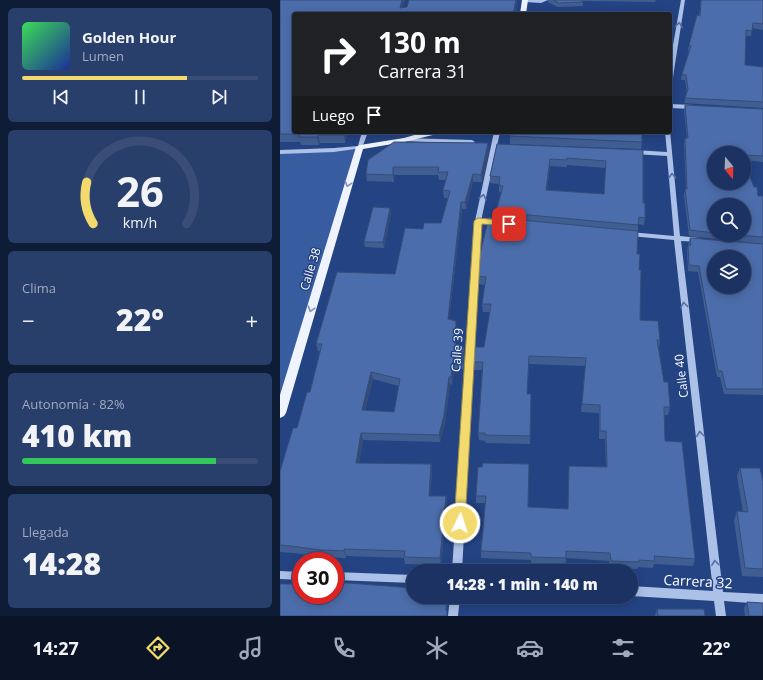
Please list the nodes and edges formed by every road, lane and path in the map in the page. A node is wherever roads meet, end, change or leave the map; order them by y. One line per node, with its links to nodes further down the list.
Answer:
1 (546, 0): 3 (street)
2 (684, 0): 5 (street, one-way to 2)
3 (525, 1): 4 (main road)
4 (523, 12)
5 (672, 66)
6 (672, 106): 7 (street)
7 (701, 108)
8 (364, 134): 14 (street, Calle 38)
9 (426, 134): 12 (main road)
10 (497, 134): 22 (street, Calle 39, one-way to 10)
11 (668, 134): 17 (street, Calle 40)
12 (404, 140): 13 (street); 14 (main road)
13 (472, 142)
14 (360, 147): 15 (street); 21 (main road, Calle 38, one-way to 21)
15 (280, 152)
16 (624, 152): 17 (street)
17 (670, 154): 19 (street, Calle 40, one-way to 17)
18 (621, 233): 19 (street)
19 (676, 238): 20 (street); 28 (street, Calle 40, one-way to 19)
20 (707, 241)
21 (280, 413)
22 (458, 564)
23 (280, 575): 24 (street)
24 (292, 576)
25 (344, 576): 26 (street)
26 (406, 578)
27 (638, 591): 28 (street, Carrera 32)
28 (719, 597): 29 (street, Carrera 32); 32 (street, Calle 40)
29 (763, 599)
30 (454, 604): 31 (street)
31 (453, 616)
32 (721, 616)

